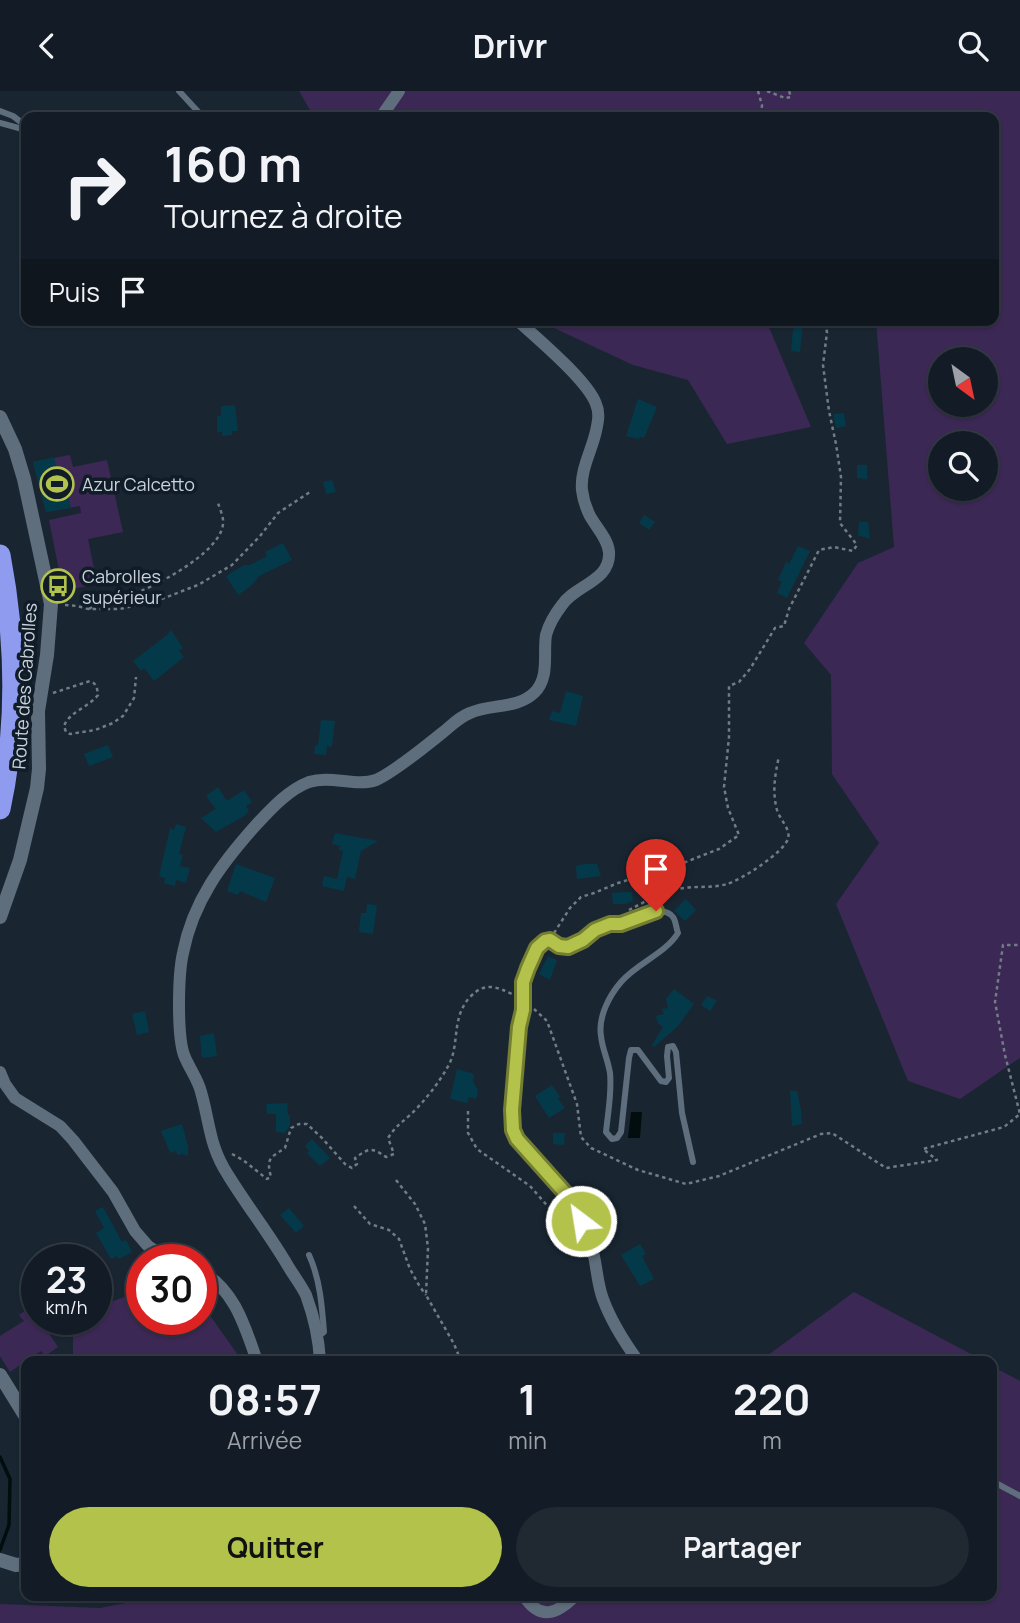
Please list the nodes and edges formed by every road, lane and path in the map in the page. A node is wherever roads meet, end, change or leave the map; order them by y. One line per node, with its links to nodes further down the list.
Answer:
1 (180, 91): 7 (lane)
2 (399, 91): 8 (street)
3 (758, 91): 9 (path)
4 (767, 91): 5 (path)
5 (789, 91)
6 (0, 111): 11 (lane)
7 (199, 112)
8 (384, 112)
9 (761, 112)
10 (0, 123): 12 (lane)
11 (21, 123)
12 (21, 127)
13 (523, 326): 32 (street)
14 (826, 326): 27 (path)
15 (0, 417): 19 (street, Route des Cabrolles)
16 (310, 492): 20 (path)
17 (218, 503): 20 (path)
18 (0, 555): 24 (highway)
19 (51, 604): 20 (path); 22 (street, Route des Cabrolles)
20 (89, 609)
21 (136, 677): 22 (path)
22 (39, 697): 25 (street, Route des Cabrolles)
23 (779, 756): 26 (path)
24 (0, 809)
25 (0, 917)
26 (610, 924): 27 (lane); 33 (lane)
27 (550, 940): 29 (lane)
28 (1020, 945): 29 (path)
29 (523, 1005): 32 (path); 45 (street)
30 (0, 1072): 36 (street)
31 (468, 1111): 38 (path)
32 (209, 1129): 41 (street)
33 (692, 1162)
34 (396, 1180): 40 (path)
35 (354, 1206): 40 (path)
36 (146, 1244)
37 (309, 1255): 41 (lane)
38 (582, 1256)
39 (217, 1284): 42 (street)
40 (426, 1295): 44 (path)
41 (317, 1337): 43 (street)
42 (255, 1356)
43 (319, 1356)
44 (459, 1356)
45 (635, 1356)
46 (0, 1375): 47 (street)
47 (21, 1409)
48 (997, 1484): 49 (lane)
49 (1020, 1496)
50 (0, 1559): 51 (street)
51 (21, 1565)
52 (528, 1601): 53 (street)
53 (570, 1601)

